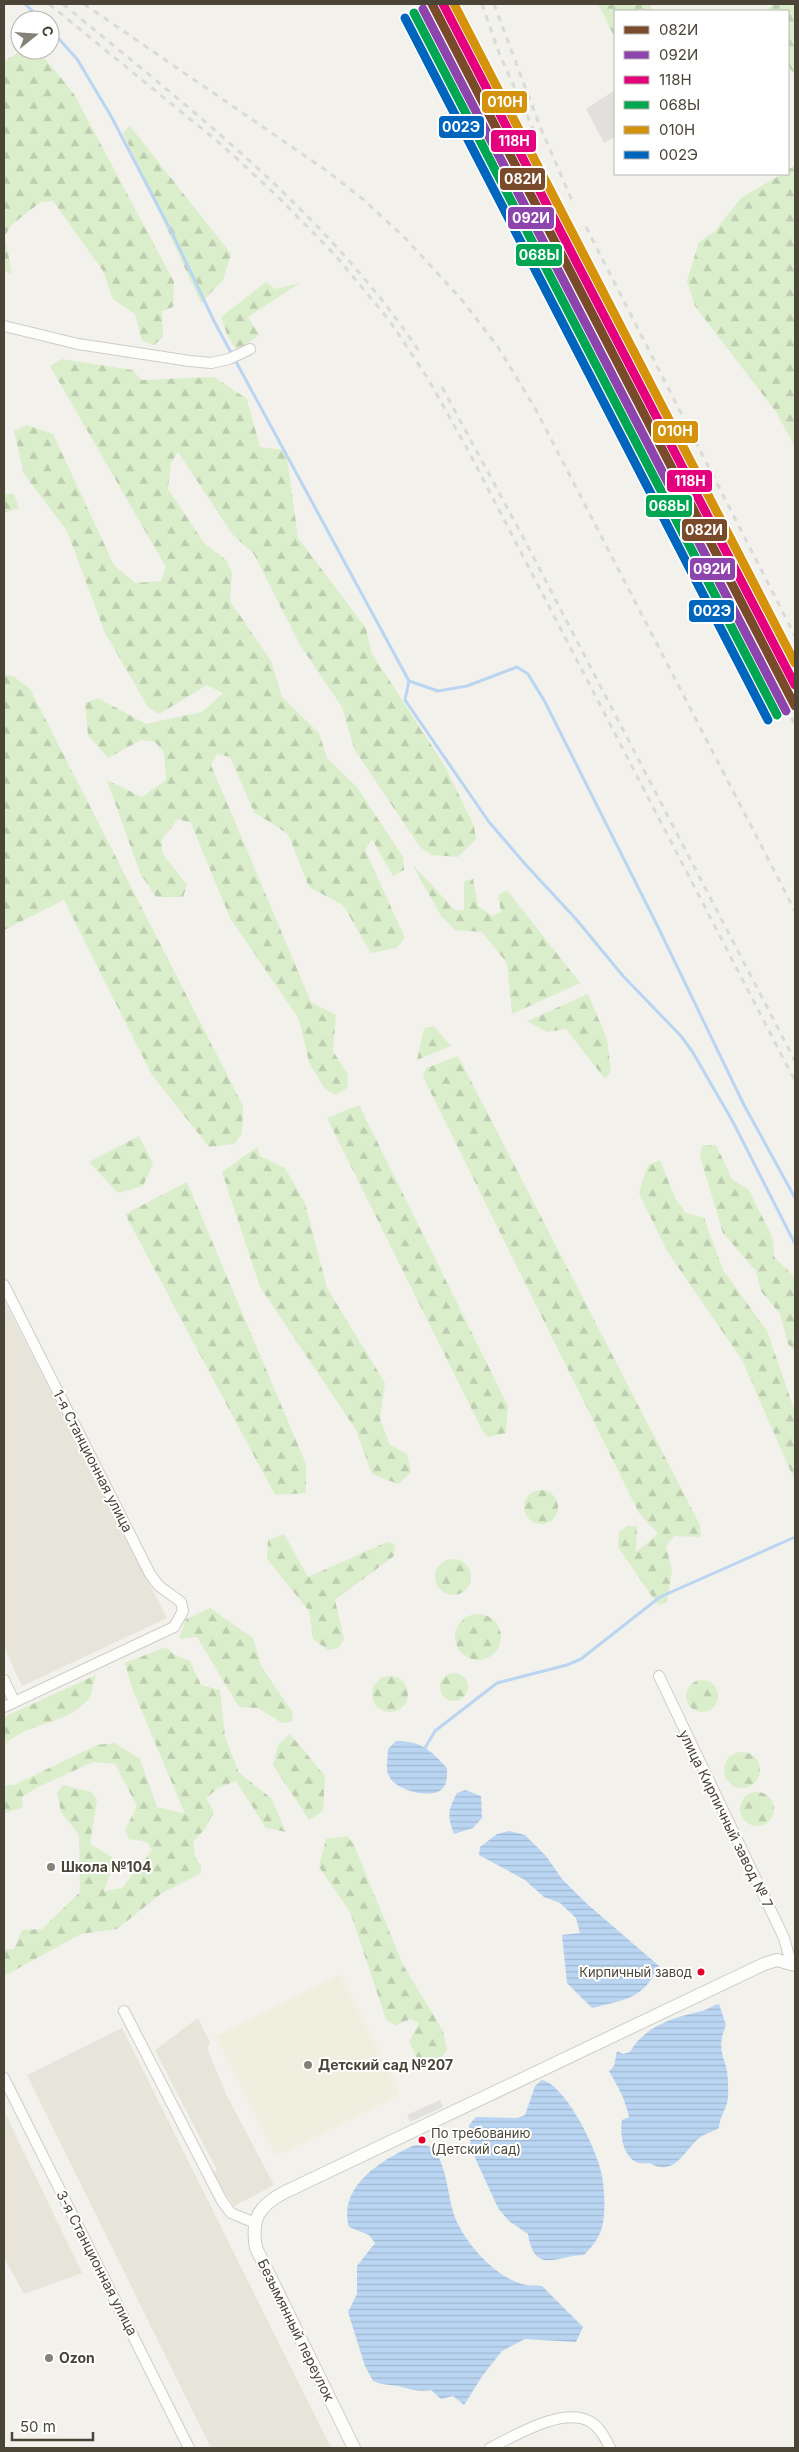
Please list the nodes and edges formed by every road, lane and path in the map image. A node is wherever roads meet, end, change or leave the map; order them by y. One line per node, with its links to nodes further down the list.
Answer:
1 (4, 326): 2 (street)
2 (250, 349)
3 (4, 1285): 6 (street, 1-я Станционная улица)
4 (658, 1676): 8 (street, улица Кирпичный завод № 7)
5 (4, 1680): 6 (street)
6 (14, 1701): 7 (street)
7 (4, 1707)
8 (793, 1964): 11 (street)
9 (124, 2011): 11 (street)
10 (4, 2078): 12 (street, 3-я Станционная улица)
11 (255, 2224): 13 (street, Безымянный переулок)
12 (189, 2448)
13 (354, 2448)
14 (490, 2448): 15 (street)
15 (610, 2448)

